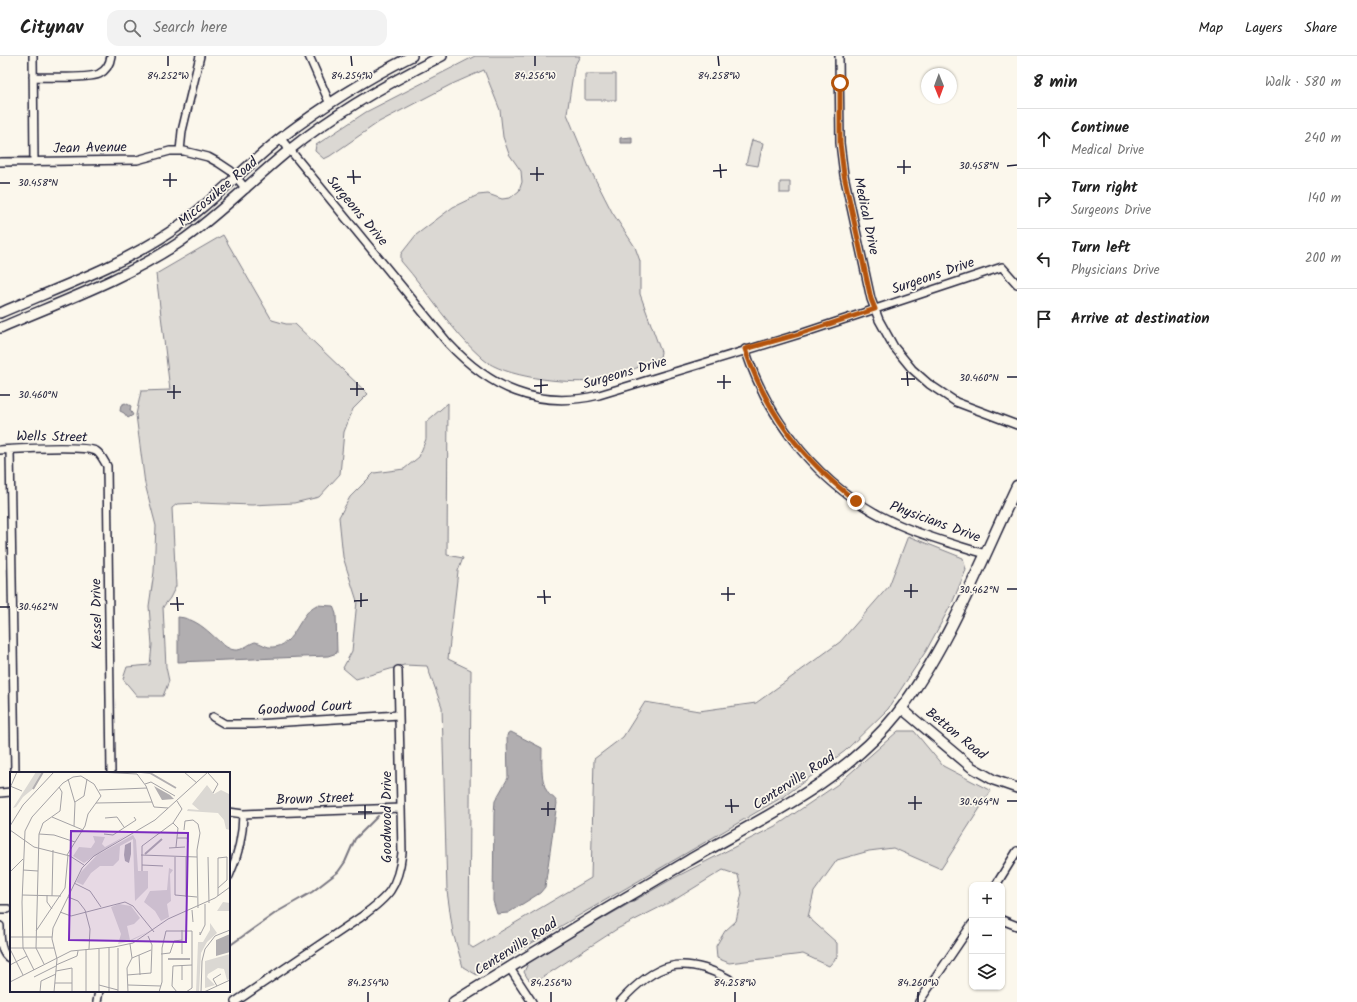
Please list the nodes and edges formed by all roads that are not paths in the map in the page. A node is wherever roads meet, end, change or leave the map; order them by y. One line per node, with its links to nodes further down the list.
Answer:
1 (33, 56): 8 (street)
2 (112, 56): 8 (street)
3 (200, 56): 12 (street)
4 (309, 56): 9 (street)
5 (412, 56): 9 (street, Miccosukee Road)
6 (442, 56): 11 (street, Miccosukee Road)
7 (839, 56): 20 (street, Medical Drive)
8 (33, 77): 14 (street)
9 (330, 104): 10 (street, Miccosukee Road)
10 (281, 139): 11 (street, Surgeons Drive); 15 (street, Miccosukee Road)
11 (289, 150): 16 (street, Miccosukee Road); 23 (street, Surgeons Drive)
12 (180, 151): 14 (street, Jean Avenue); 15 (street, Jean Avenue)
13 (0, 162): 14 (street, Jean Avenue)
14 (34, 162)
15 (237, 178): 16 (street, Jean Avenue); 17 (street, Miccosukee Road)
16 (246, 189): 18 (street, Miccosukee Road)
17 (120, 260): 18 (street); 21 (street, Miccosukee Road)
18 (124, 273): 22 (street, Miccosukee Road)
19 (1017, 284): 20 (street, Surgeons Drive)
20 (875, 309): 23 (street, Surgeons Drive); 24 (street, Medical Drive)
21 (0, 313)
22 (0, 328)
23 (745, 349): 29 (street, Physicians Drive)
24 (1017, 425)
25 (0, 450): 26 (street, Wells Street)
26 (10, 450): 27 (street, Wells Street); 34 (street)
27 (102, 456): 35 (street, Kessel Drive)
28 (1017, 486): 29 (main road, Centerville Road)
29 (984, 554): 31 (main road, Centerville Road)
30 (398, 670): 32 (street, Goodwood Drive)
31 (901, 708): 36 (street, Betton Road); 52 (main road, Centerville Road)
32 (399, 715): 33 (street, Goodwood Court); 39 (street, Goodwood Drive)
33 (213, 717)
34 (16, 772)
35 (112, 772)
36 (1017, 788)
37 (10, 792): 38 (street)
38 (0, 793)
39 (401, 808): 41 (street, Brown Street); 57 (street, Goodwood Drive)
40 (230, 812): 41 (street, Brown Street)
41 (243, 814): 43 (street)
42 (1017, 851): 44 (street)
43 (230, 874)
44 (998, 882)
45 (0, 909): 46 (street)
46 (8, 909)
47 (1005, 921): 49 (street)
48 (0, 926): 51 (street)
49 (1017, 926)
50 (969, 928): 60 (street)
51 (10, 959)
52 (509, 967): 58 (main road, Centerville Road); 59 (street)
53 (729, 979): 55 (street)
54 (99, 992): 56 (street)
55 (625, 1000)
56 (97, 1002)
57 (235, 1002)
58 (454, 1002)
59 (532, 1002)
60 (919, 1002)

